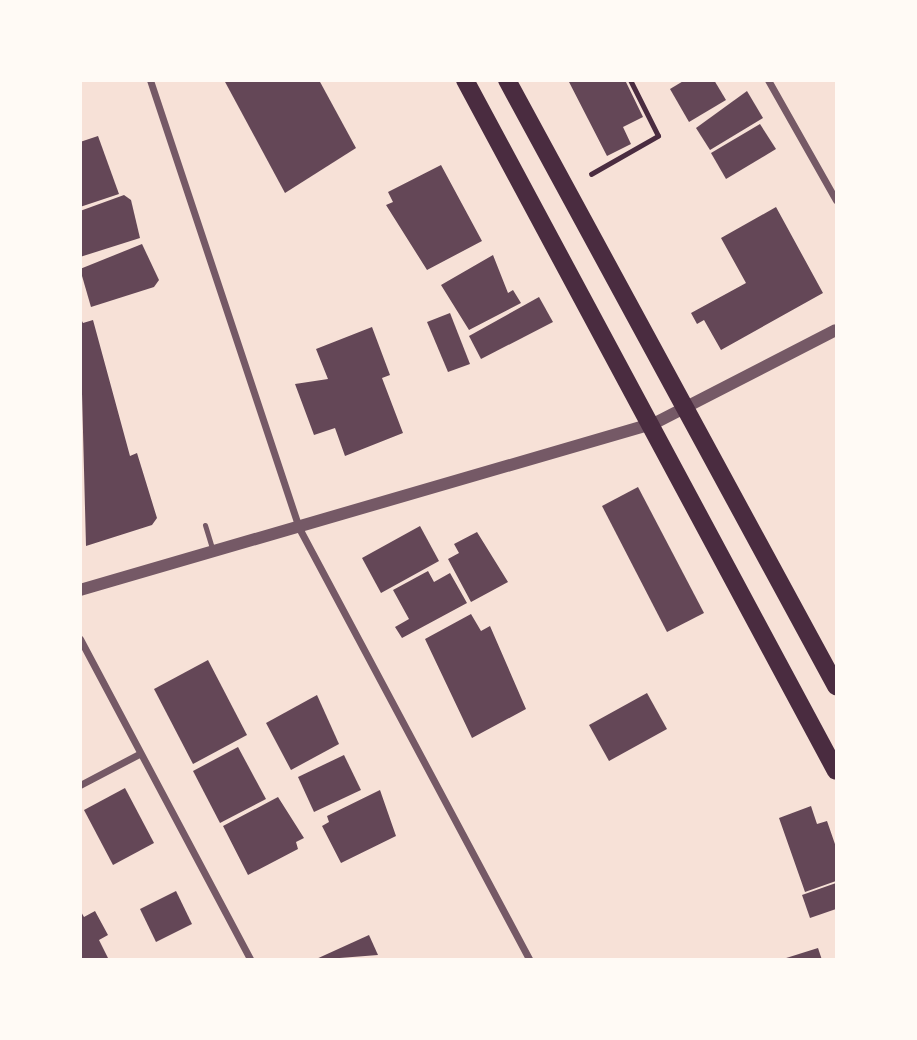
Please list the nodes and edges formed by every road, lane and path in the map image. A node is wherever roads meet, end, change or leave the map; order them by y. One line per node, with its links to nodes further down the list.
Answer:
1 (150, 80): 12 (street)
2 (465, 80): 10 (main road)
3 (507, 80): 9 (main road)
4 (630, 80): 6 (path)
5 (768, 80): 7 (street)
6 (591, 174)
7 (836, 200)
8 (836, 330): 9 (street)
9 (688, 408): 10 (street); 16 (main road)
10 (655, 423): 12 (street); 18 (main road)
11 (205, 525): 13 (lane)
12 (299, 528): 13 (street); 21 (street)
13 (213, 552): 14 (street)
14 (80, 590)
15 (80, 639): 17 (street)
16 (836, 686)
17 (139, 754): 19 (street); 20 (street)
18 (836, 771)
19 (80, 785)
20 (251, 960)
21 (530, 960)

